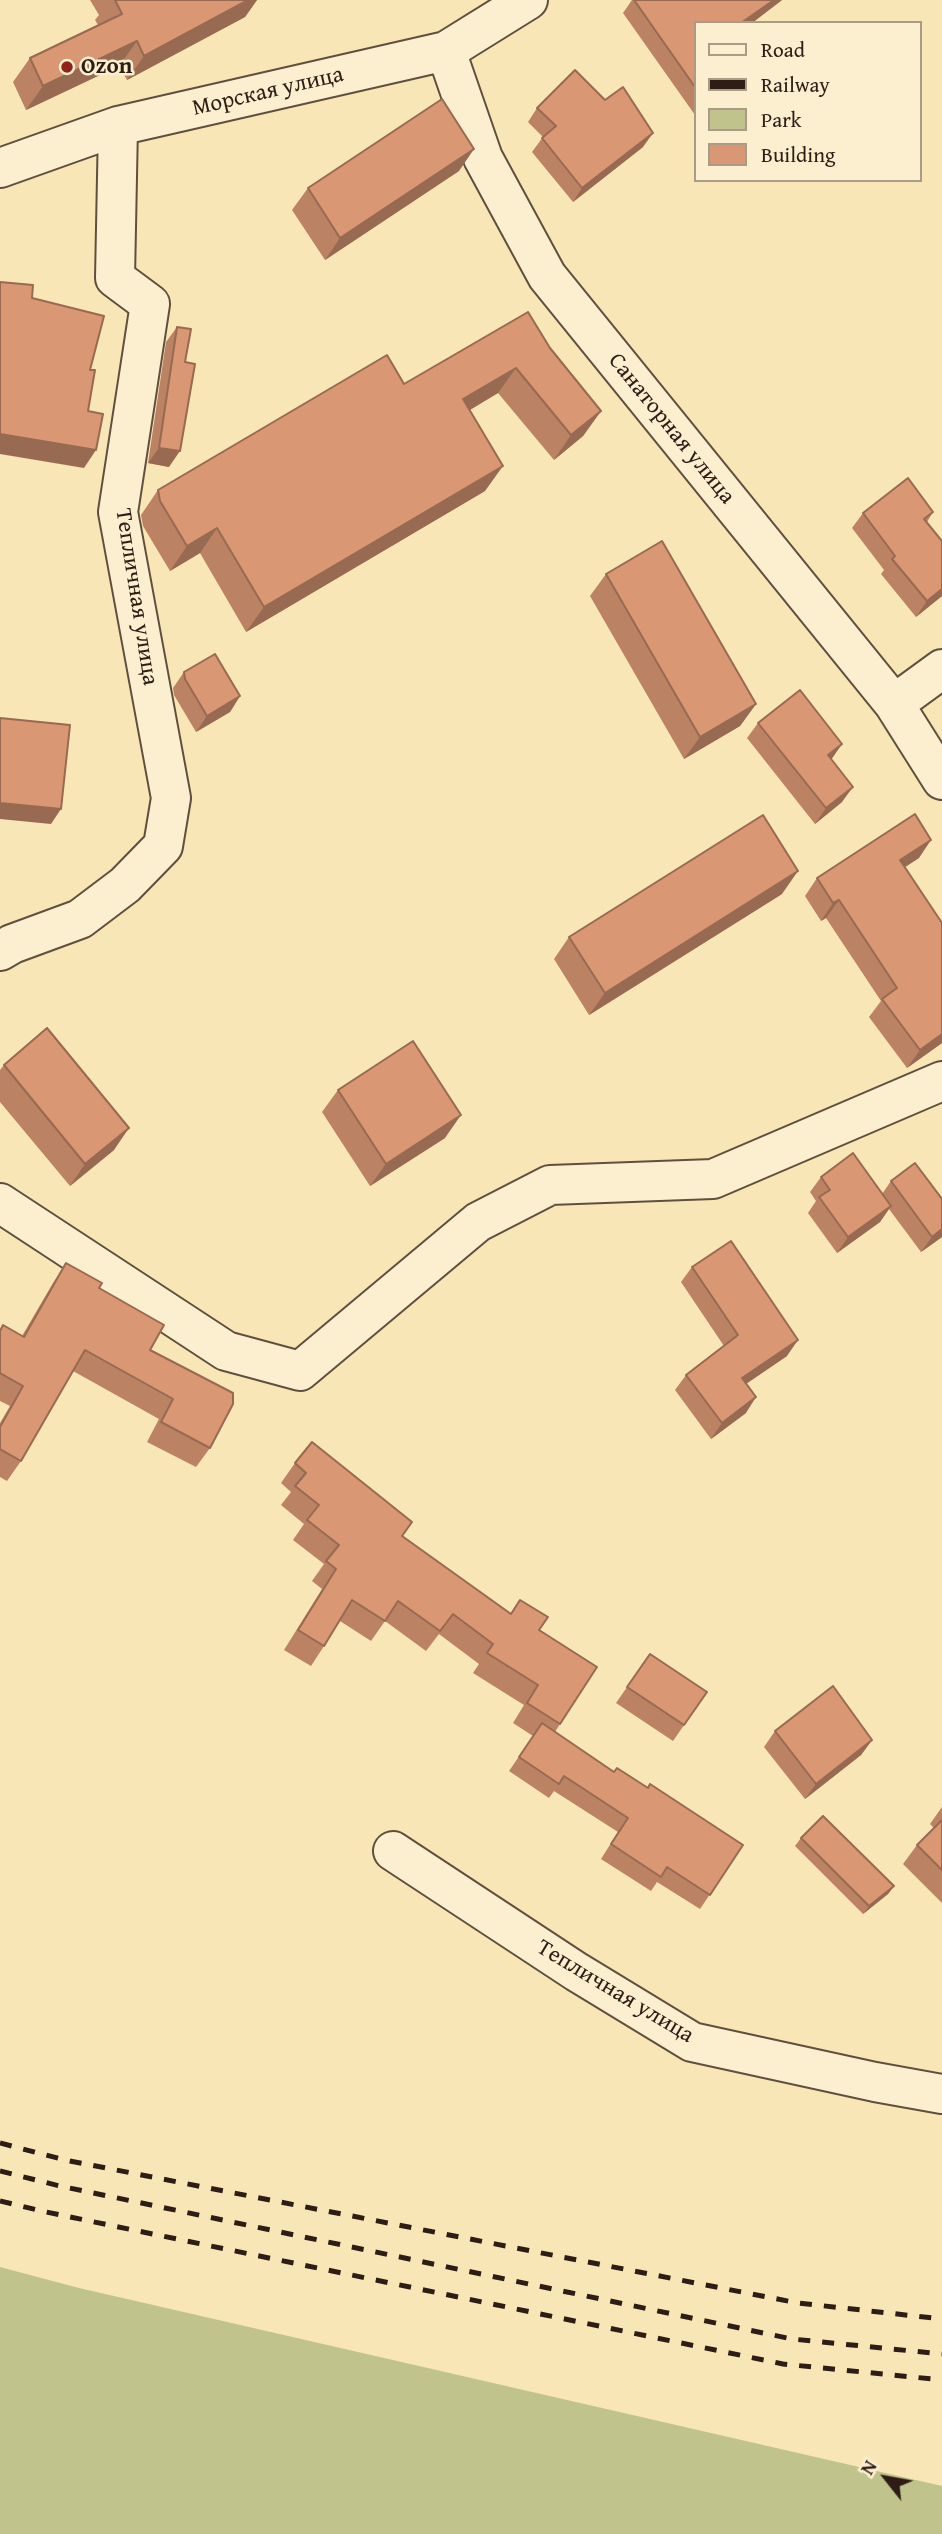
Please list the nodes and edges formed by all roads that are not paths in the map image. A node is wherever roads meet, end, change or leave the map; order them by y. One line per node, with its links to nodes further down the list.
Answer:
1 (528, 0): 2 (street, Морская улица)
2 (446, 51): 3 (street, Морская улица); 6 (street, Санаторная улица)
3 (118, 126): 4 (street, Морская улица); 8 (street, Тепличная улица)
4 (0, 168)
5 (942, 669): 6 (street)
6 (894, 704): 7 (street, Санаторная улица)
7 (942, 780)
8 (4, 944)
9 (942, 1081): 10 (street)
10 (0, 1203)
11 (393, 1851): 12 (street, Тепличная улица)
12 (942, 2094)

